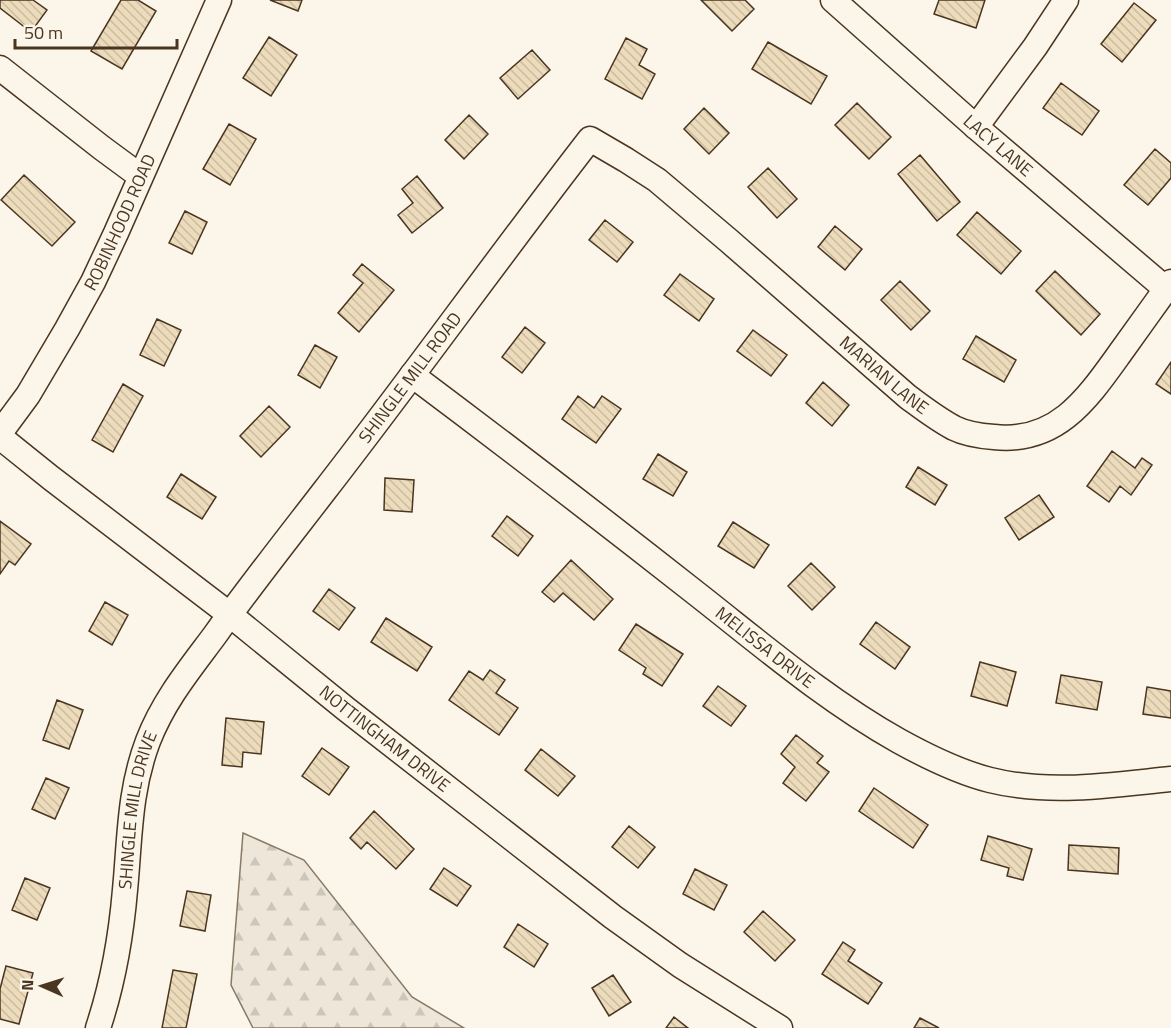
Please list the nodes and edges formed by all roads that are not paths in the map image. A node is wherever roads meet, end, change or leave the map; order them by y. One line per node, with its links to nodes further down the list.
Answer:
1 (219, 0): 7 (street, ROBINHOOD ROAD)
2 (833, 0): 5 (street, LACY LANE)
3 (1066, 0): 5 (street)
4 (0, 68): 7 (street)
5 (976, 127): 8 (street, LACY LANE)
6 (590, 139): 8 (street, MARIAN LANE); 9 (street, SHINGLE MILL ROAD)
7 (140, 176): 10 (street, ROBINHOOD ROAD)
8 (1168, 286)
9 (412, 375): 11 (street, SHINGLE MILL ROAD); 12 (street, MELISSA DRIVE)
10 (0, 435): 11 (street, NOTTINGHAM DRIVE)
11 (230, 614): 13 (street, SHINGLE MILL DRIVE); 14 (street, NOTTINGHAM DRIVE)
12 (1171, 779)
13 (98, 1028)
14 (780, 1028)

